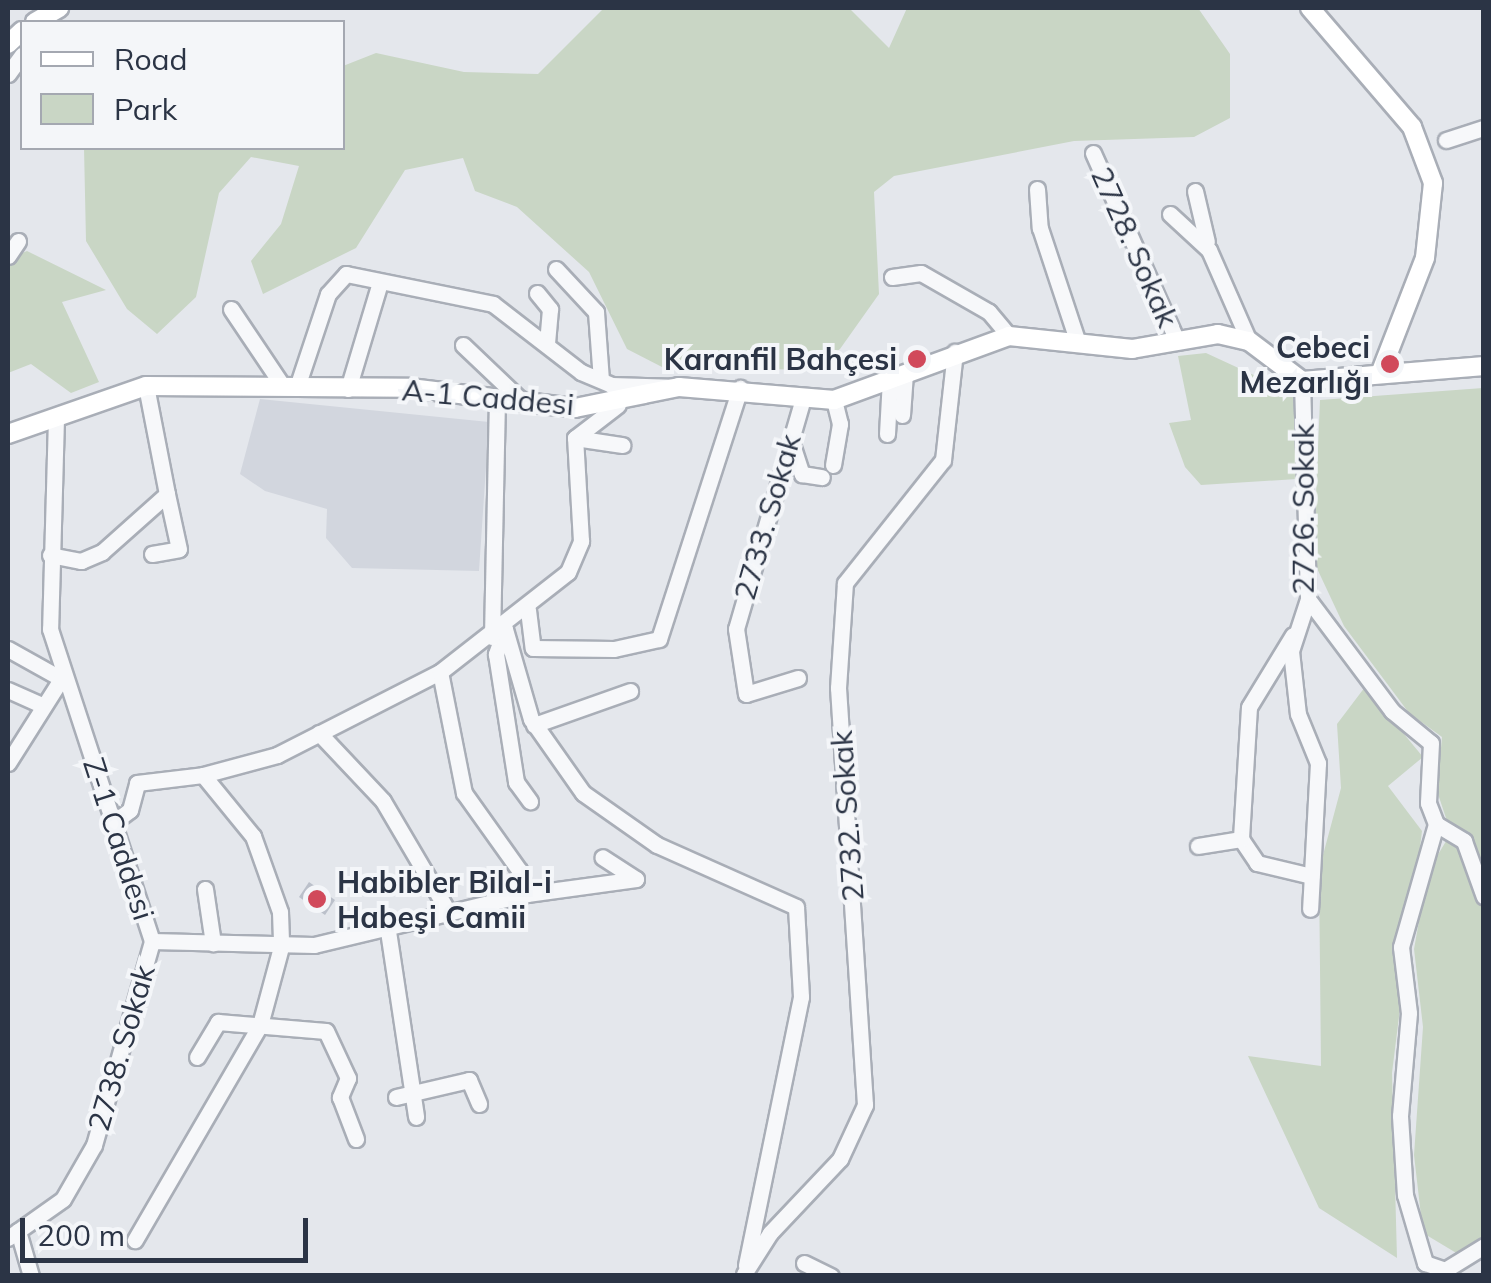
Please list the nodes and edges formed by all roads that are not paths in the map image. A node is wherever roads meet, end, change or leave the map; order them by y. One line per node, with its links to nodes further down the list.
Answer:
1 (1310, 8): 24 (main road)
2 (1484, 128): 3 (street)
3 (1446, 140)
4 (1093, 153): 17 (street, 2728. Sokak)
5 (1037, 189): 19 (street)
6 (1195, 191): 9 (street)
7 (1170, 214): 9 (street)
8 (18, 241): 10 (street)
9 (1210, 250): 18 (street)
10 (8, 256)
11 (556, 269): 26 (street)
12 (892, 277): 16 (street)
13 (380, 282): 20 (street); 29 (street); 32 (street)
14 (537, 293): 20 (street)
15 (231, 308): 29 (street)
16 (1010, 336): 19 (main road, A-1 Caddesi); 22 (main road, A-1 Caddesi)
17 (1178, 340): 18 (main road, A-1 Caddesi); 19 (main road, A-1 Caddesi)
18 (1249, 341): 27 (main road)
19 (1078, 343)
20 (547, 344): 26 (street)
21 (463, 346): 36 (street)
22 (955, 352): 25 (main road, A-1 Caddesi); 89 (street, 2732. Sokak)
23 (1484, 366): 24 (main road)
24 (1380, 374): 27 (main road)
25 (897, 376): 34 (main road, A-1 Caddesi); 38 (street); 41 (street)
26 (601, 380): 30 (street)
27 (1302, 380): 48 (street, 2726. Sokak)
28 (146, 386): 29 (main road, A-1 Caddesi); 39 (main road, A-1 Caddesi); 45 (street)
29 (290, 386): 32 (main road, A-1 Caddesi)
30 (679, 387): 31 (main road, A-1 Caddesi); 37 (main road, A-1 Caddesi)
31 (740, 388): 33 (main road, A-1 Caddesi); 49 (street)
32 (348, 389): 35 (main road, A-1 Caddesi)
33 (803, 399): 34 (main road, A-1 Caddesi); 42 (street, 2733. Sokak)
34 (834, 400): 42 (street)
35 (497, 401): 36 (main road, A-1 Caddesi); 50 (street)
36 (524, 402): 37 (main road, A-1 Caddesi)
37 (618, 404): 43 (street)
38 (902, 415)
39 (56, 418): 40 (main road, A-1 Caddesi); 47 (street, Z-1 Caddesi)
40 (9, 429)
41 (888, 434)
42 (790, 437): 55 (street, 2733. Sokak)
43 (575, 438): 44 (street); 49 (street)
44 (622, 445)
45 (167, 494): 46 (street); 47 (street)
46 (152, 554)
47 (50, 555): 54 (street, Z-1 Caddesi)
48 (1308, 599): 51 (street, 2726. Sokak); 65 (street)
49 (528, 610): 50 (street)
50 (498, 633): 53 (street); 59 (street); 63 (street)
51 (1292, 634): 66 (street, 2726. Sokak); 69 (street, 2726. Sokak)
52 (8, 649): 54 (street)
53 (440, 672): 60 (street); 71 (street)
54 (61, 677): 58 (street); 64 (street, Z-1 Caddesi)
55 (798, 678)
56 (8, 690): 58 (street)
57 (630, 691): 59 (street)
58 (44, 706): 61 (street)
59 (534, 724): 89 (street, 2732. Sokak)
60 (318, 734): 62 (street); 74 (street)
61 (8, 762)
62 (203, 775): 64 (street); 78 (street)
63 (530, 801)
64 (110, 824): 76 (street, Z-1 Caddesi)
65 (1436, 824): 72 (street); 87 (street)
66 (1241, 839): 67 (street); 69 (street)
67 (1198, 846)
68 (602, 856): 71 (street, Z-1 Caddesi)
69 (1311, 876): 73 (street, 2726. Sokak)
70 (205, 889): 77 (street)
71 (527, 894): 74 (street, Z-1 Caddesi)
72 (1484, 896)
73 (1310, 909)
74 (449, 913): 75 (street, Z-1 Caddesi)
75 (388, 931): 78 (street, Z-1 Caddesi); 81 (street)
76 (152, 941): 77 (street, Z-1 Caddesi); 85 (street, 2738. Sokak)
77 (213, 943): 78 (street, Z-1 Caddesi)
78 (280, 947): 79 (street)
79 (260, 1025): 80 (street); 84 (street); 86 (street)
80 (197, 1057)
81 (404, 1095): 82 (street); 83 (street)
82 (478, 1104)
83 (416, 1117)
84 (356, 1138)
85 (12, 1235): 90 (street)
86 (135, 1240)
87 (1484, 1246)
88 (804, 1264): 91 (street)
89 (744, 1275)
90 (31, 1276)
91 (831, 1276)

